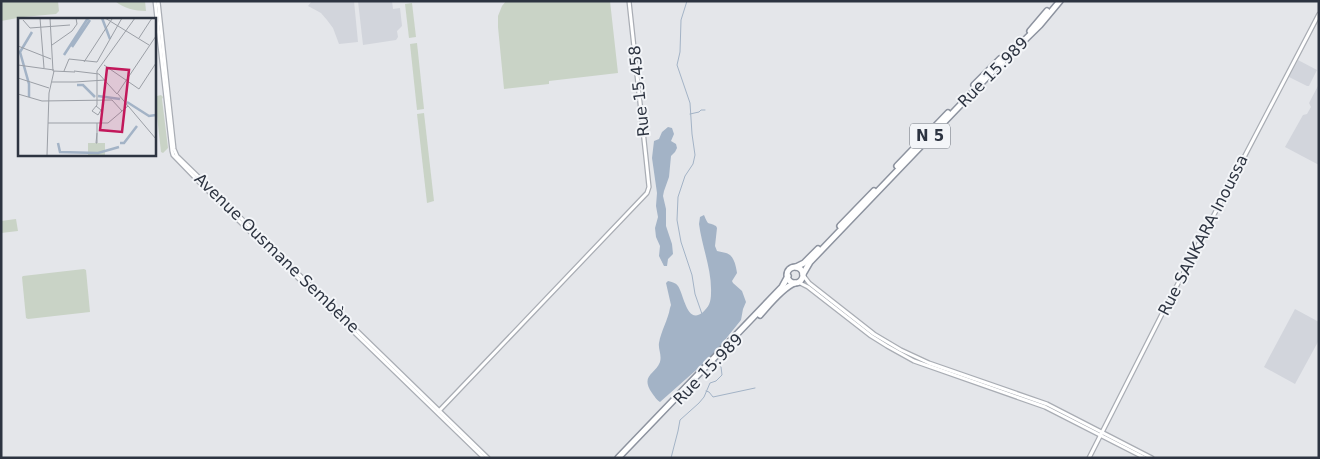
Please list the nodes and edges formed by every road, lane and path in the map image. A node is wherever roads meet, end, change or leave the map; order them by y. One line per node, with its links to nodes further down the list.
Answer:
1 (157, 1): 12 (main road, Avenue Ousmane Sembène)
2 (629, 1): 12 (main road, Rue 15.458)
3 (1056, 1): 6 (highway, N 5)
4 (1060, 1): 7 (highway, Rue 15.989 / N 5)
5 (1319, 14): 13 (main road, Rue SANKARA Inoussa)
6 (796, 267): 7 (highway); 8 (highway)
7 (803, 274): 9 (highway); 13 (main road)
8 (788, 276): 9 (highway); 10 (highway)
9 (797, 282): 10 (highway, Rue 15.989); 13 (main road)
10 (718, 356): 11 (highway, Rue 15.989)
11 (713, 361): 16 (highway); 17 (highway, Rue 15.989)
12 (439, 412): 14 (main road, Avenue Ousmane Sembène); 15 (main road, Avenue Ousmane Sembène)
13 (1101, 433): 18 (main road, Rue SANKARA Inoussa); 19 (main road); 20 (main road)
14 (484, 458)
15 (488, 458)
16 (618, 458)
17 (623, 458)
18 (1089, 458)
19 (1146, 458)
20 (1152, 458)

